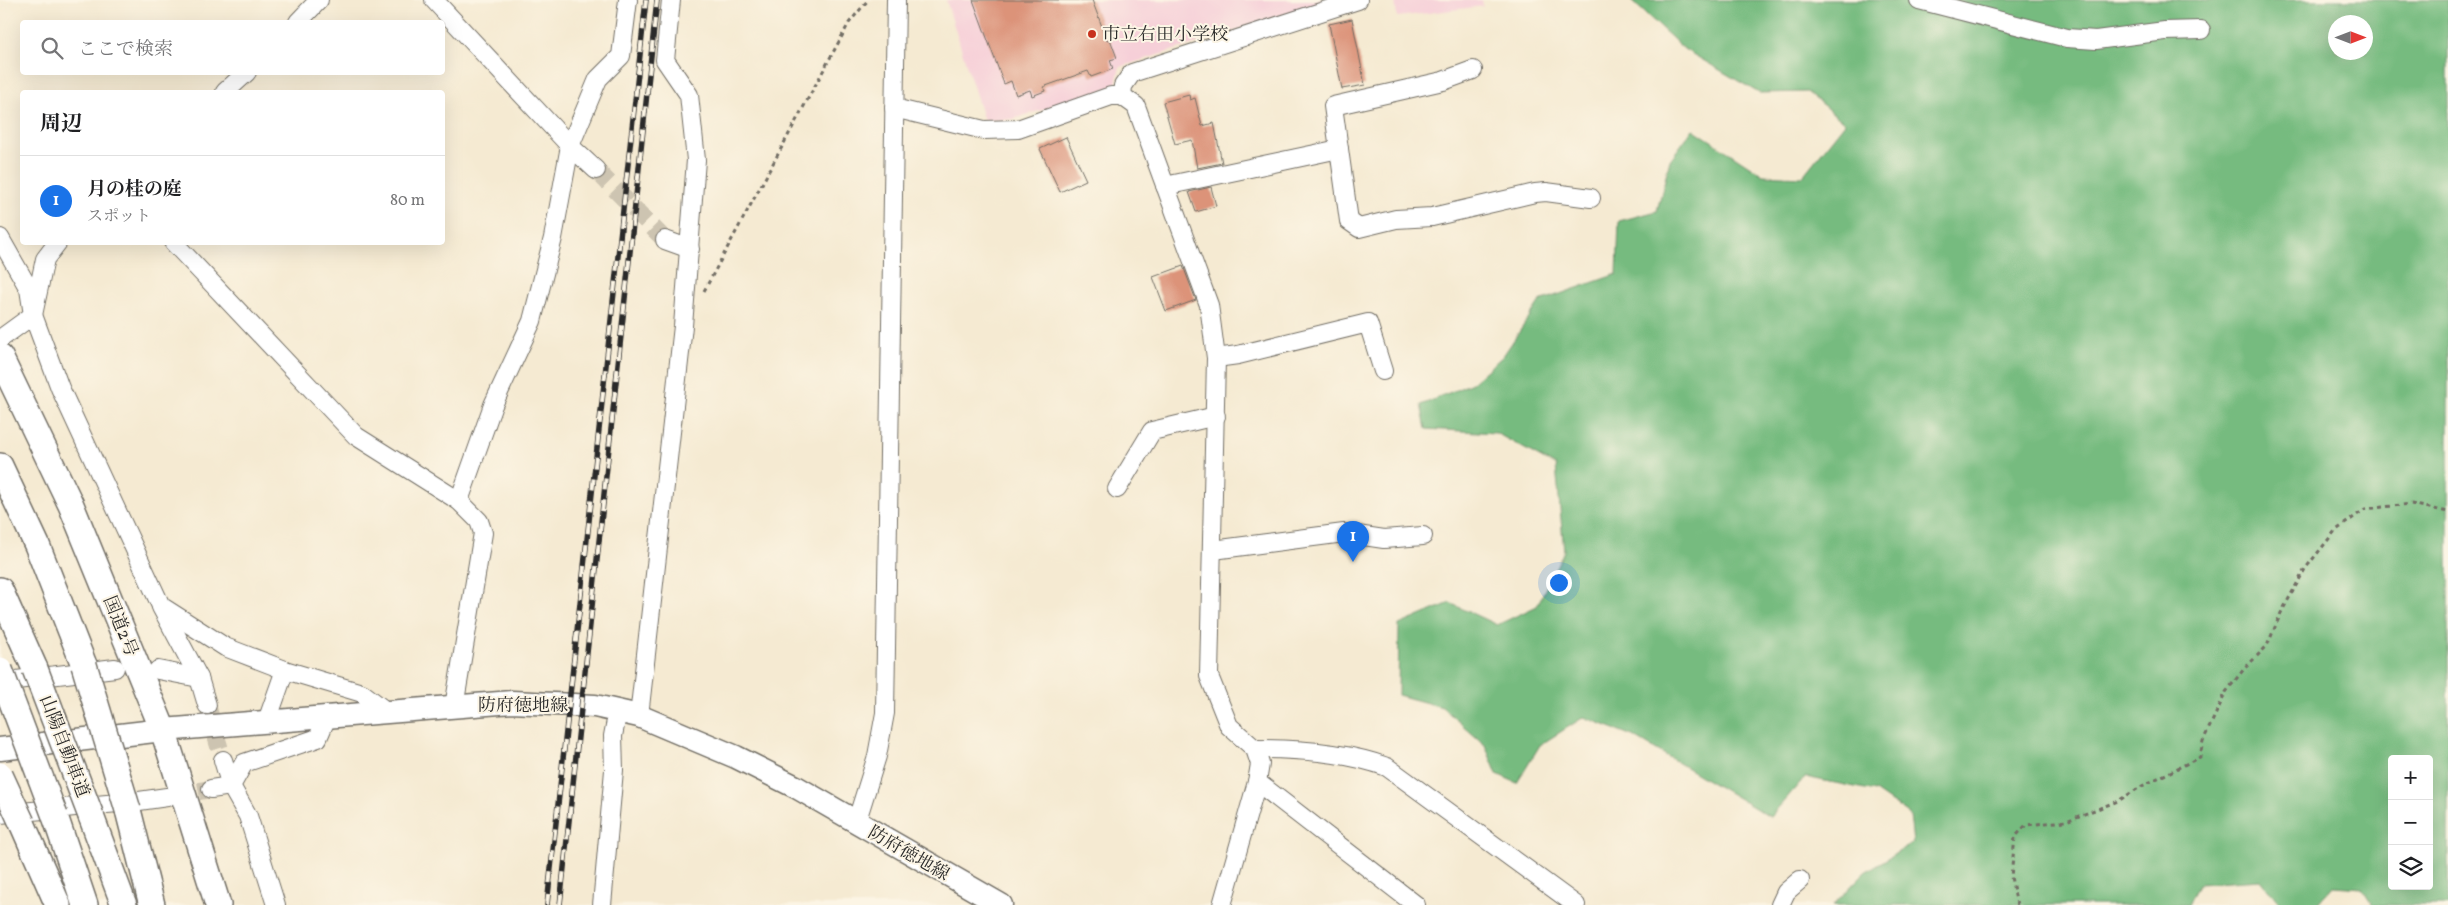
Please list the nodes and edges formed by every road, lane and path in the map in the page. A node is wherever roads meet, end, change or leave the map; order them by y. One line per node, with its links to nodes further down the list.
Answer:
1 (319, 0): 9 (street)
2 (434, 0): 16 (street)
3 (628, 0): 16 (street)
4 (671, 0): 25 (street)
5 (868, 0): 26 (path)
6 (896, 0): 15 (street)
7 (1358, 0): 14 (street)
8 (1919, 0): 10 (street)
9 (300, 20)
10 (2201, 30)
11 (1473, 70): 17 (street)
12 (244, 75): 13 (street)
13 (226, 90)
14 (1122, 96): 15 (street); 19 (street)
15 (894, 108): 63 (street)
16 (570, 146): 18 (street); 35 (street)
17 (1339, 149): 19 (street); 20 (street)
18 (596, 170)
19 (1165, 186): 30 (street)
20 (1591, 198)
21 (0, 238): 27 (street)
22 (666, 240): 25 (street)
23 (56, 245): 27 (street)
24 (176, 245): 35 (street)
25 (690, 249): 50 (street)
26 (700, 299)
27 (33, 315): 28 (street); 40 (street)
28 (0, 339)
29 (0, 358): 53 (highway, 国道2号)
30 (1216, 358): 31 (street); 32 (street)
31 (1383, 371)
32 (1216, 416): 34 (street); 38 (street)
33 (0, 466): 68 (highway, bridge)
34 (1117, 489)
35 (459, 501): 48 (street)
36 (2448, 512): 77 (path)
37 (1423, 536): 38 (street)
38 (1212, 550): 55 (street)
39 (0, 590): 67 (highway, 山陽自動車道, bridge)
40 (161, 606): 44 (street); 45 (street)
41 (115, 668): 46 (street)
42 (0, 670): 66 (highway, 山陽自動車道, bridge)
43 (158, 670): 45 (street)
44 (285, 670): 49 (street); 52 (street)
45 (199, 678): 47 (street)
46 (0, 682)
47 (207, 705)
48 (454, 707): 49 (main road, 防府徳地線); 50 (main road, 防府徳地線)
49 (387, 712): 51 (main road, 防府徳地線)
50 (629, 713): 63 (main road, 防府徳地線); 71 (street)
51 (327, 717): 52 (main road, 防府徳地線); 59 (street)
52 (267, 721): 53 (main road, 防府徳地線)
53 (163, 730): 54 (main road, 防府徳地線); 69 (highway, 国道2号)
54 (0, 749)
55 (1255, 749): 58 (street); 75 (street)
56 (223, 760): 59 (street)
57 (0, 776): 62 (highway, bridge)
58 (1257, 782): 73 (street); 74 (street)
59 (231, 786): 60 (street); 70 (street)
60 (211, 790)
61 (167, 797): 62 (street)
62 (11, 819): 65 (highway)
63 (856, 823): 72 (main road, 防府徳地線)
64 (1800, 880): 76 (street)
65 (58, 905)
66 (85, 905)
67 (124, 905)
68 (152, 905)
69 (218, 905)
70 (276, 905)
71 (602, 905)
72 (1001, 905)
73 (1222, 905)
74 (1416, 905)
75 (1576, 905)
76 (1780, 905)
77 (2017, 905)

